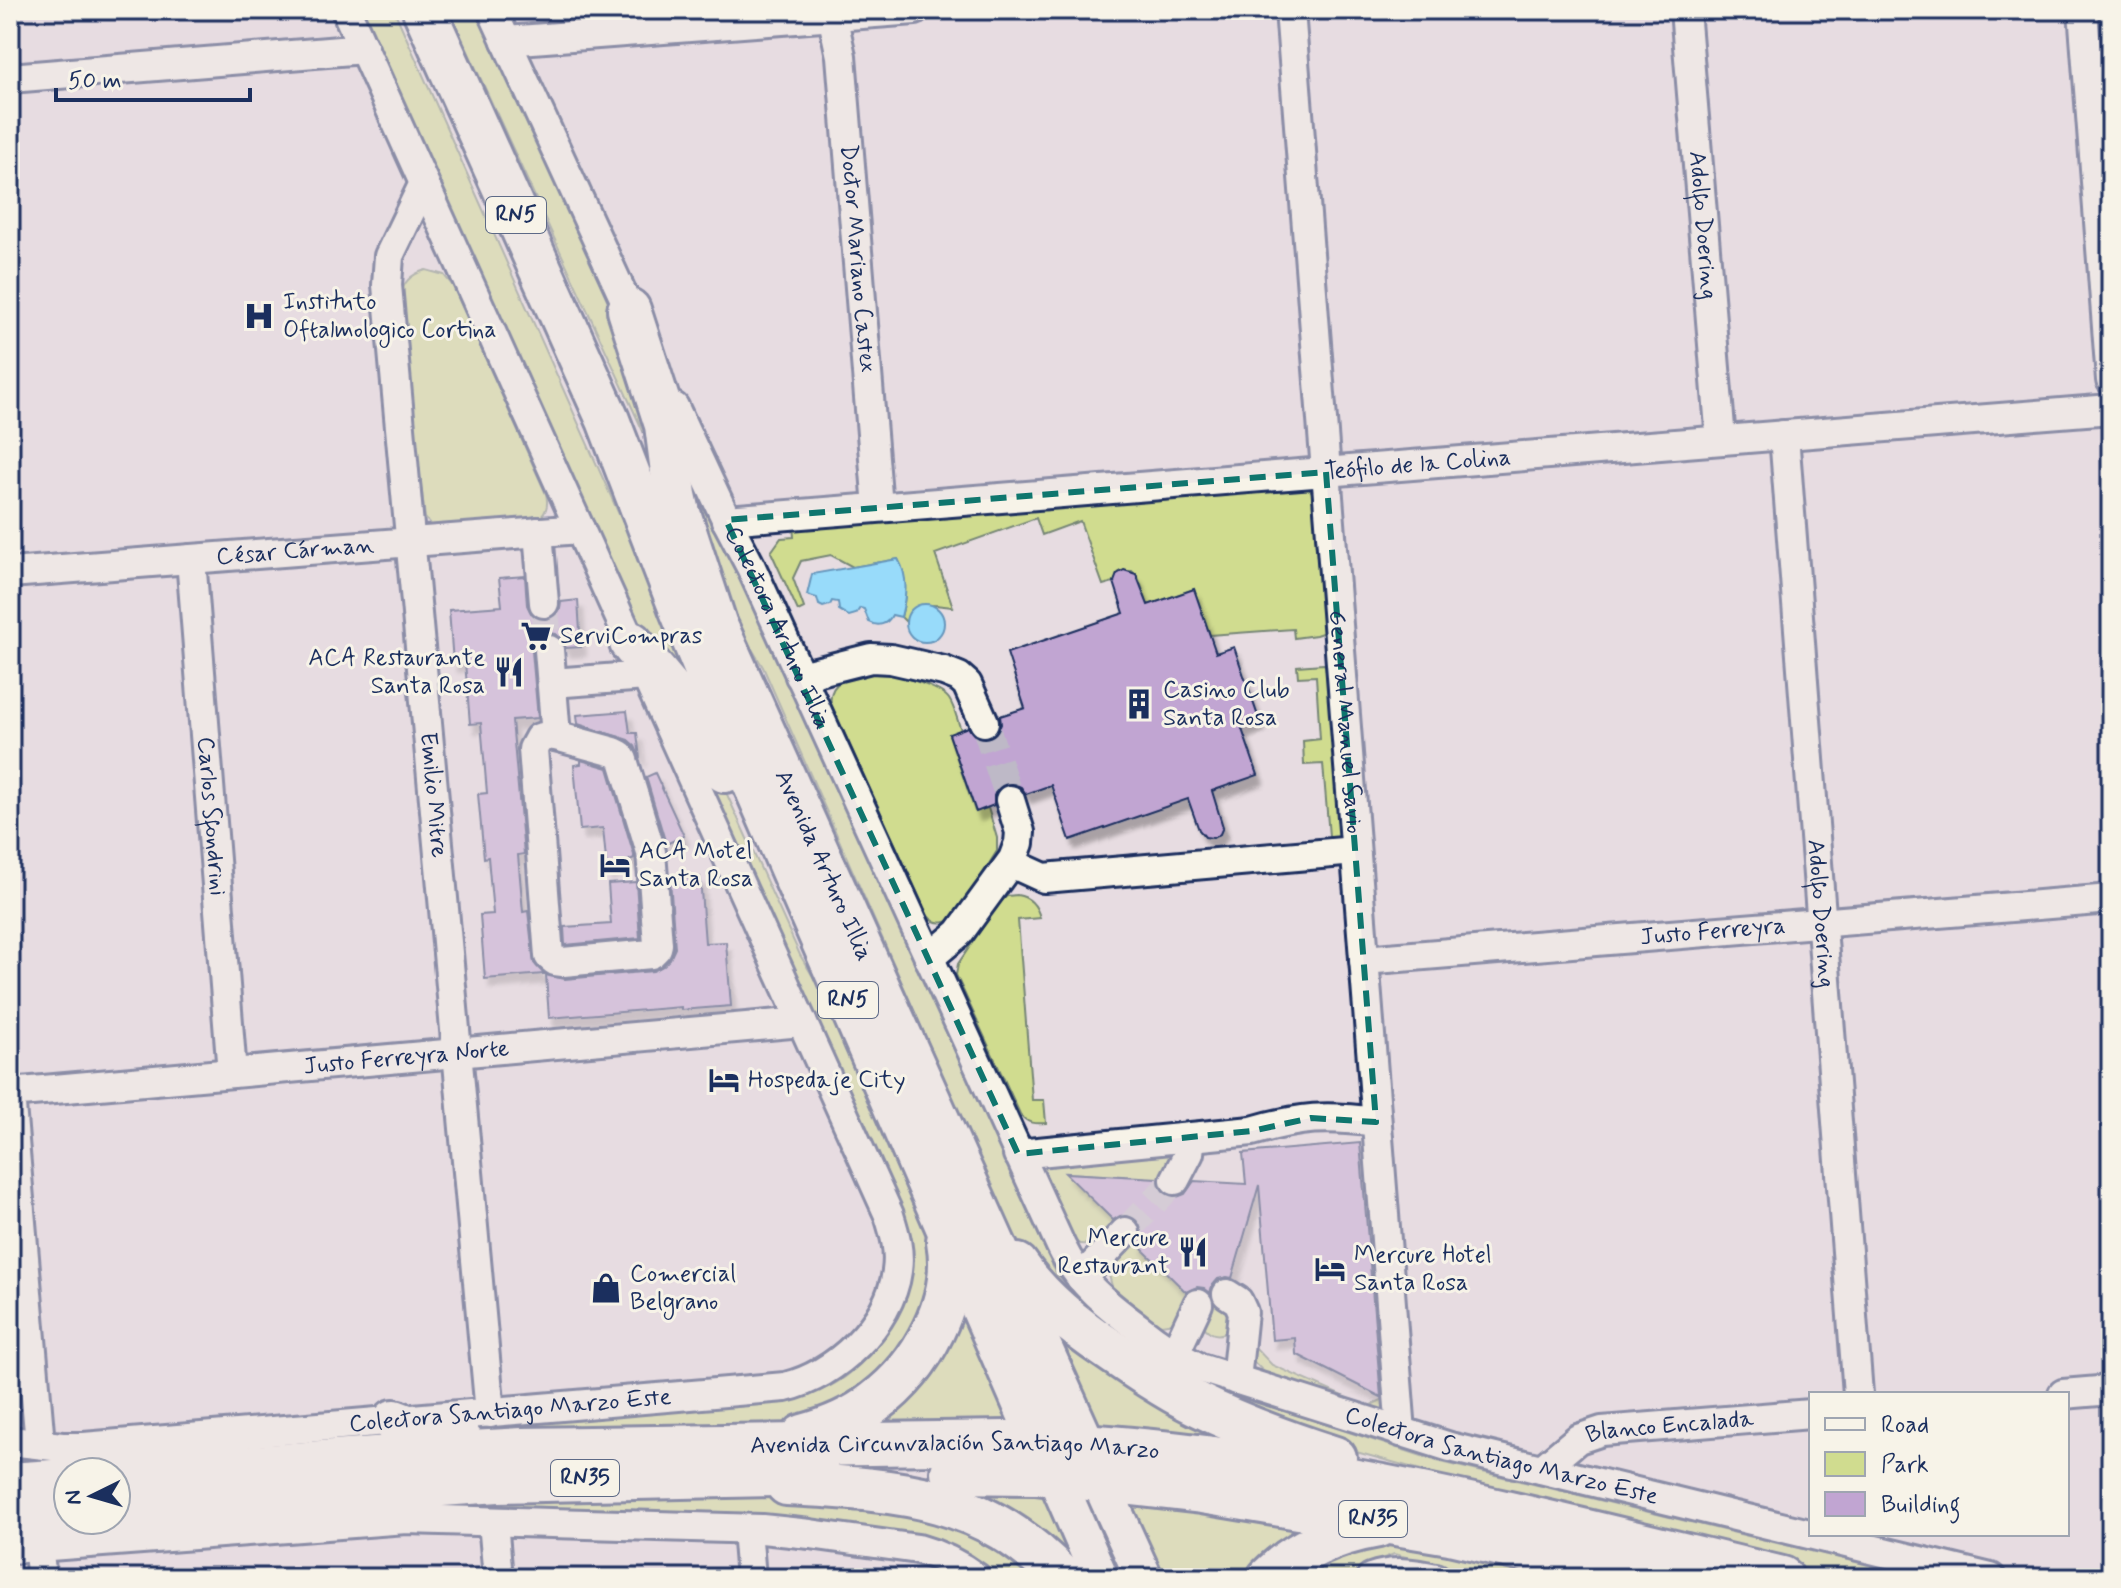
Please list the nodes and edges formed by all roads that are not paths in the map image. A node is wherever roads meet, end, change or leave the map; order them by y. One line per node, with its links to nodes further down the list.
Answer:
1 (346, 10): 10 (street)
2 (424, 10): 16 (highway, Avenida Arturo Illia / RN5)
3 (492, 10): 9 (street, Colectora Arturo Illia)
4 (915, 10): 8 (street)
5 (1290, 10): 19 (street, General Manuel Savio)
6 (1685, 10): 18 (street, Adolfo Doering)
7 (2083, 10): 14 (street)
8 (832, 13): 9 (street); 20 (street, Doctor Mariano Castex)
9 (506, 41): 13 (street, Colectora Arturo Illia)
10 (364, 49): 11 (street); 12 (street)
11 (10, 78)
12 (424, 183): 22 (street); 24 (street, Emilio Mitre)
13 (629, 310): 21 (street, Colectora Arturo Illia); 28 (highway)
14 (2111, 380)
15 (2111, 409): 17 (street, Teófilo de la Colina)
16 (608, 420): 28 (highway, Avenida Arturo Illia / RN5); 43 (highway, Avenida Arturo Illia / RN5)
17 (1784, 435): 18 (street, Teófilo de la Colina); 39 (street, Adolfo Doering)
18 (1721, 440): 19 (street, Teófilo de la Colina)
19 (1326, 472): 20 (street, Teófilo de la Colina); 36 (street, General Manuel Savio)
20 (878, 507): 21 (street, Teófilo de la Colina)
21 (726, 520): 31 (street, Colectora Arturo Illia)
22 (580, 529): 23 (street, César Cárman); 30 (street)
23 (538, 532): 24 (street, César Cárman); 27 (street)
24 (411, 542): 25 (street, César Cárman); 44 (street, Emilio Mitre)
25 (191, 559): 26 (street, César Cárman); 45 (street, Carlos Sfondrini)
26 (10, 573)
27 (544, 603)
28 (716, 626): 51 (highway, Avenida Arturo Illia / RN5)
29 (549, 650): 32 (street)
30 (638, 659): 32 (street); 42 (street); 43 (highway)
31 (800, 676): 33 (street); 40 (street, Colectora Arturo Illia)
32 (552, 683): 34 (street)
33 (984, 722)
34 (556, 736): 34 (street)
35 (1010, 800): 37 (street)
36 (1356, 860): 37 (street); 41 (street, General Manuel Savio)
37 (1011, 863): 40 (street)
38 (2111, 899): 39 (street, Justo Ferreyra)
39 (1821, 922): 41 (street, Justo Ferreyra); 60 (street, Adolfo Doering)
40 (929, 958): 49 (street, Colectora Arturo Illia)
41 (1364, 960): 47 (street, General Manuel Savio)
42 (802, 1022): 44 (street, Justo Ferreyra Norte); 62 (street, Colectora Santiago Marzo Este)
43 (870, 1050): 51 (highway, Avenida Arturo Illia / RN5)
44 (457, 1053): 45 (street, Justo Ferreyra Norte); 62 (street, Emilio Mitre)
45 (232, 1073): 46 (street, Justo Ferreyra Norte)
46 (10, 1093): 67 (street)
47 (1376, 1122): 48 (street); 65 (street, General Manuel Savio)
48 (1191, 1137): 49 (street); 50 (street)
49 (1018, 1154): 53 (street, Colectora Arturo Illia)
50 (1175, 1180)
51 (950, 1190): 68 (highway); 69 (highway, Avenida Arturo Illia / RN5); 71 (highway, Avenida Arturo Illia / RN5); 78 (highway)
52 (1125, 1232): 54 (street)
53 (1061, 1246): 54 (street, Colectora Santiago Marzo Este)
54 (1081, 1278): 57 (street, Colectora Santiago Marzo Este)
55 (1227, 1294): 58 (street)
56 (1198, 1304): 57 (street)
57 (1174, 1355): 58 (street, Colectora Santiago Marzo Este)
58 (1236, 1380): 65 (street, Colectora Santiago Marzo Este)
59 (2111, 1390): 61 (street)
60 (1858, 1392)
61 (2069, 1394)
62 (490, 1413): 64 (street, Colectora Santiago Marzo Este)
63 (1809, 1414): 72 (street, Blanco Encalada)
64 (394, 1421): 67 (street, Colectora Santiago Marzo Este); 70 (highway)
65 (1401, 1432): 72 (street, Colectora Santiago Marzo Este)
66 (10, 1441): 67 (street, Colectora Santiago Marzo Este)
67 (40, 1444)
68 (728, 1446): 69 (highway, Avenida Circunvalación Santiago Marzo / RN35); 70 (highway, Avenida Circunvalación Santiago Marzo / RN35)
69 (1048, 1459): 70 (highway, Avenida Circunvalación Santiago Marzo / RN35); 71 (highway, Avenida Circunvalación Santiago Marzo / RN35); 93 (main road, Avenida Arturo Illia)
70 (651, 1462): 73 (highway, Avenida Circunvalación Santiago Marzo / RN35); 76 (highway, Avenida Circunvalación Santiago Marzo / RN35); 92 (highway)
71 (1092, 1462): 78 (highway, Avenida Circunvalación Santiago Marzo / RN35); 81 (highway, Avenida Circunvalación Santiago Marzo / RN35); 94 (main road, Avenida Arturo Illia)
72 (1542, 1469): 83 (street, Colectora Santiago Marzo Este)
73 (132, 1476)
74 (52, 1481): 75 (highway)
75 (10, 1484)
76 (132, 1507)
77 (52, 1513): 79 (highway)
78 (1508, 1513): 98 (highway, Avenida Circunvalación Santiago Marzo / RN35)
79 (10, 1516)
80 (493, 1522): 82 (street); 85 (street); 89 (street)
81 (1400, 1524): 95 (highway); 97 (highway, Avenida Circunvalación Santiago Marzo / RN35)
82 (747, 1529): 90 (street); 91 (street)
83 (1809, 1534)
84 (1818, 1536): 99 (street, Colectora Santiago Marzo Este)
85 (38, 1547): 86 (street); 88 (street)
86 (10, 1549)
87 (1428, 1577): 96 (street)
88 (42, 1578)
89 (498, 1578)
90 (751, 1578)
91 (977, 1578)
92 (1062, 1578)
93 (1100, 1578)
94 (1144, 1578)
95 (1269, 1578)
96 (1371, 1578)
97 (1644, 1578)
98 (1782, 1578)
99 (1991, 1578)

